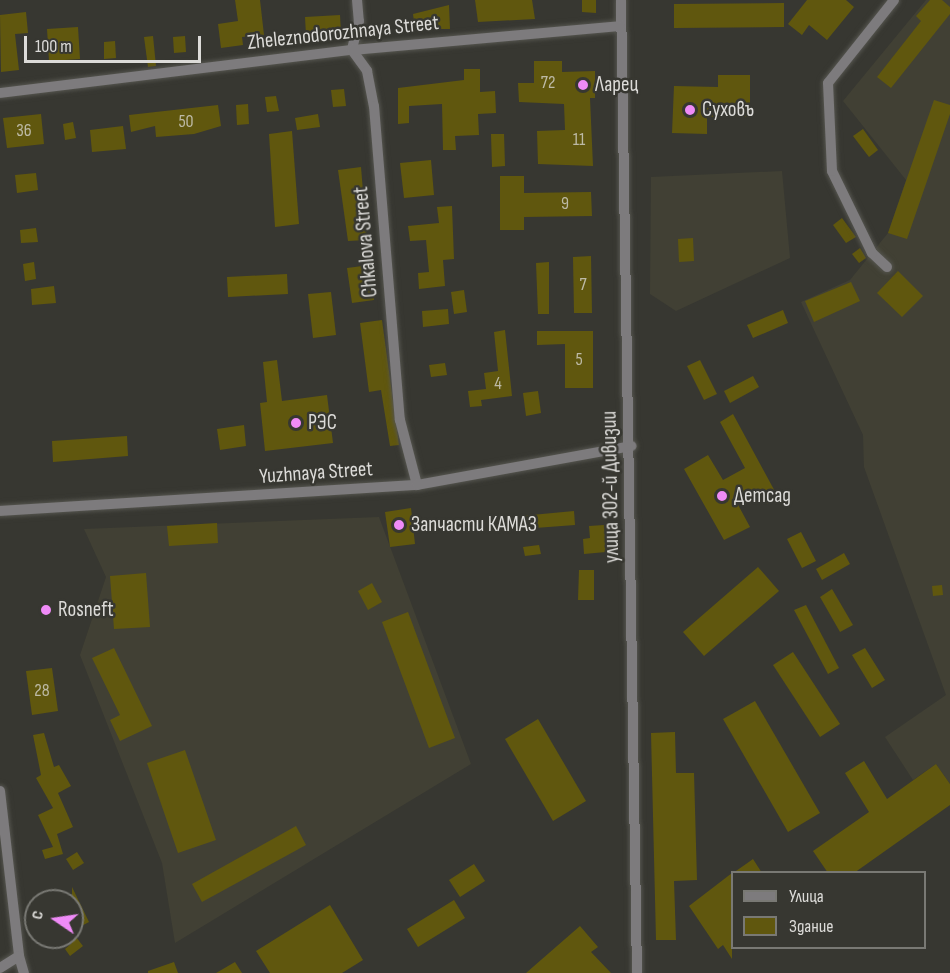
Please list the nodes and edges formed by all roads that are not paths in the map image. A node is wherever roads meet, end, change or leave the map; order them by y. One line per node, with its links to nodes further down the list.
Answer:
1 (357, 0): 5 (street)
2 (621, 0): 4 (street, улица 302-й Дивизии)
3 (894, 0): 7 (street)
4 (620, 26): 5 (street, Zheleznodorozhnaya Street); 8 (street, улица 302-й Дивизии)
5 (352, 50): 6 (street, Zheleznodorozhnaya Street); 9 (street, Chkalova Street)
6 (0, 93)
7 (887, 267)
8 (631, 446): 9 (street, Yuzhnaya Street); 15 (street, улица 302-й Дивизии)
9 (417, 485): 10 (street, Yuzhnaya Street)
10 (0, 511)
11 (0, 791): 12 (street)
12 (18, 956): 13 (street); 14 (street)
13 (0, 968)
14 (24, 973)
15 (637, 973)

